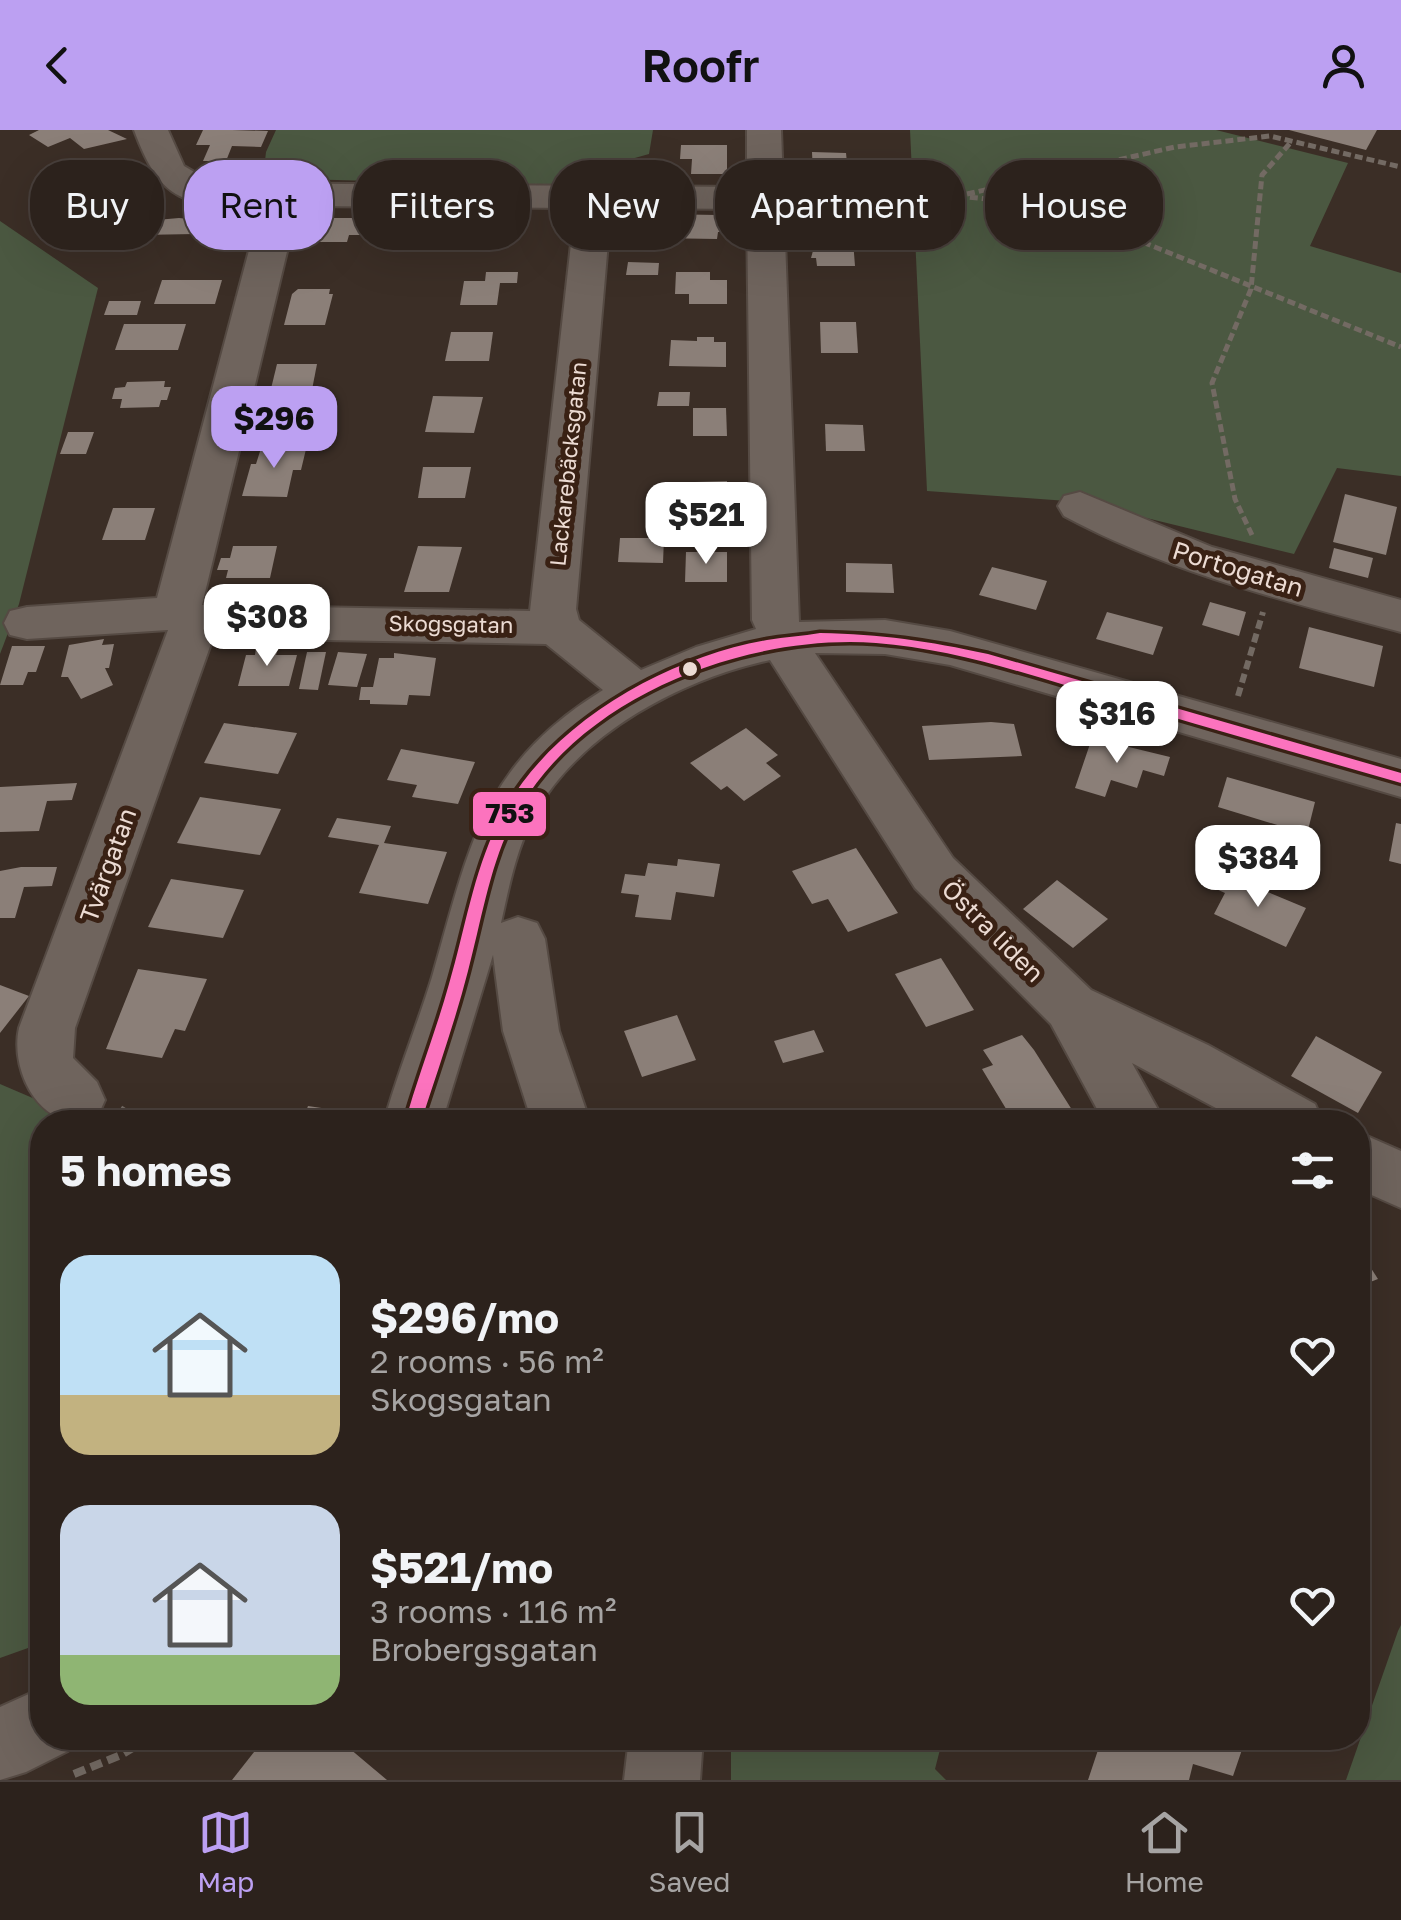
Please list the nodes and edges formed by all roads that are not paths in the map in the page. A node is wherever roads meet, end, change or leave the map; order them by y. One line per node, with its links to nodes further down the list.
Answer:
1 (151, 130): 4 (street)
2 (764, 130): 3 (street, Östra liden)
3 (765, 160)
4 (184, 187)
5 (333, 193): 6 (street)
6 (550, 195)
7 (268, 250): 12 (street)
8 (589, 250): 14 (street, Lackarebäcksgatan)
9 (767, 250): 15 (street, Östra liden)
10 (1080, 506): 11 (street, Portogatan)
11 (1401, 616)
12 (188, 617): 13 (street, Skogsgatan); 14 (street, Skogsgatan); 20 (street, Tvärgatan)
13 (26, 623)
14 (557, 628): 16 (street)
15 (783, 640): 16 (street); 17 (street); 19 (street, Östra liden)
16 (638, 692): 21 (street)
17 (1401, 778)
18 (518, 939): 22 (street)
19 (1071, 1007): 23 (street); 24 (street, Östra liden)
20 (76, 1100)
21 (417, 1110)
22 (557, 1110)
23 (1128, 1110)
24 (1273, 1110)
25 (1370, 1165): 26 (street)
26 (1401, 1181)
27 (30, 1731): 28 (street)
28 (0, 1746)
29 (665, 1750): 30 (street)
30 (662, 1780)

